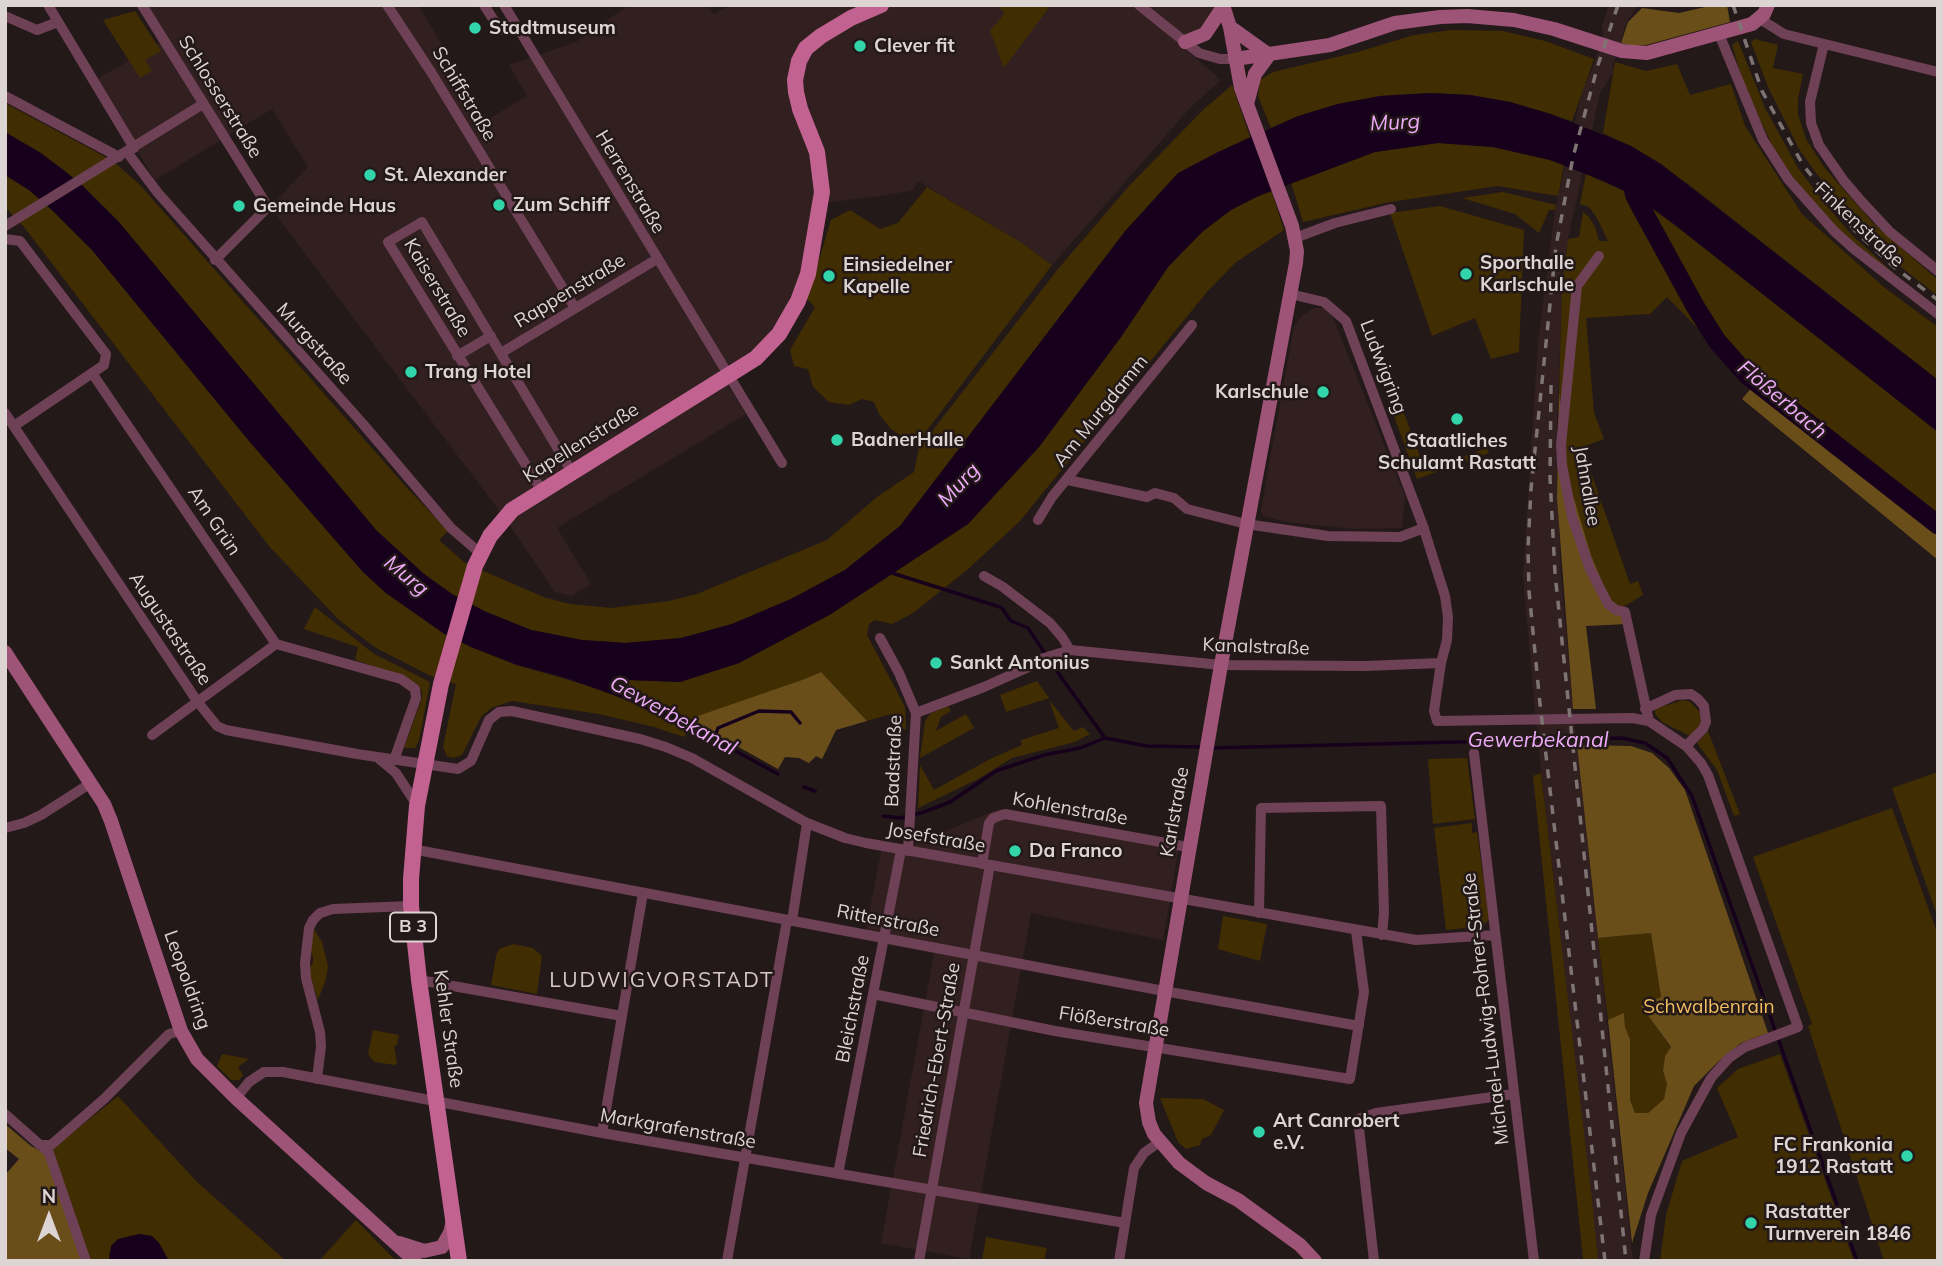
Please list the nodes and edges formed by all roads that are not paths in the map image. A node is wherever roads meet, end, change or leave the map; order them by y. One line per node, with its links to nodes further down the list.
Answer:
1 (48, 5): 14 (street)
2 (142, 5): 25 (street, Schlosserstraße)
3 (387, 5): 36 (street, Schiffstraße)
4 (484, 5): 16 (street)
5 (504, 5): 32 (street, Herrenstraße)
6 (866, 5): 12 (main road, B 3)
7 (881, 5): 12 (main road, B 3)
8 (1139, 5): 18 (street)
9 (1768, 5): 13 (street)
10 (1223, 6): 15 (street); 18 (street)
11 (5, 16): 14 (street)
12 (851, 18): 43 (main road, Kapellenstraße / B 3)
13 (1760, 19): 17 (street); 19 (street)
14 (60, 24): 26 (street)
15 (1230, 27): 20 (street); 21 (street)
16 (500, 30)
17 (1719, 34): 20 (street); 37 (street, Finkenstraße)
18 (1185, 41): 21 (street)
19 (1824, 44): 22 (street); 34 (street)
20 (1269, 55): 21 (street); 23 (street)
21 (1236, 59): 23 (street)
22 (1938, 72)
23 (1246, 86): 29 (street)
24 (5, 96): 26 (street, Murgstraße)
25 (203, 104): 26 (street); 33 (street, Schlosserstraße)
26 (127, 152): 28 (street); 33 (street, Murgstraße)
27 (1391, 209): 29 (street)
28 (5, 226)
29 (1294, 232): 35 (street)
30 (5, 239): 42 (street)
31 (1599, 256): 62 (street, Jahnallee)
32 (657, 259): 36 (street, Rappenstraße); 43 (street, Herrenstraße)
33 (215, 260): 53 (street, Murgstraße)
34 (1938, 271)
35 (1290, 294): 51 (street, Karlstraße); 52 (street, Ludwigring)
36 (575, 309): 40 (street, Rappenstraße)
37 (1938, 314)
38 (1192, 324): 48 (street, Am Murgdamm)
39 (491, 335): 40 (street, Kaiserstraße); 41 (street, Kaiserstraße); 41 (street, Kaiserstraße)
40 (501, 353): 47 (street, Kaiserstraße)
41 (457, 356): 49 (street, Kaiserstraße)
42 (92, 373): 45 (street); 56 (street, Am Grün)
43 (729, 375): 46 (street); 47 (main road, Kapellenstraße / B 3)
44 (5, 413): 45 (street, Augustastraße)
45 (14, 426): 61 (street, Augustastraße)
46 (782, 463)
47 (573, 474): 49 (main road, Kapellenstraße / B 3)
48 (1068, 480): 50 (street, Am Murgdamm); 51 (street)
49 (542, 491): 53 (main road, Kapellenstraße / B 3)
50 (1038, 520)
51 (1246, 524): 52 (street); 60 (street, Karlstraße)
52 (1424, 528): 59 (street, Ludwigring)
53 (478, 560): 70 (main road, Kehler Straße / B 3)
54 (984, 576): 57 (street)
55 (880, 638): 63 (street, Badstraße)
56 (276, 644): 61 (street); 69 (street)
57 (1070, 650): 60 (street, Kanalstraße); 63 (street, Kanalstraße)
58 (5, 652): 71 (street, Leopoldring)
59 (1441, 663): 60 (street, Kanalstraße); 64 (street, Ludwigring)
60 (1221, 665): 75 (street, Karlstraße)
61 (197, 701): 65 (street); 68 (street, Augustastraße)
62 (1645, 709): 64 (street, Jahnallee); 66 (street)
63 (916, 713): 77 (street, Badstraße)
64 (1649, 721): 66 (street)
65 (152, 735)
66 (1686, 746): 120 (street)
67 (1474, 753): 85 (street, Michael-Ludwig-Rohrer-Straße)
68 (378, 758): 69 (street, Augustastraße); 72 (street)
69 (394, 760): 70 (street, Augustastraße)
70 (424, 765): 72 (main road, Kehler Straße / B 3); 73 (street, Josefstraße)
71 (91, 783): 74 (street); 95 (street, Leopoldring)
72 (417, 806): 76 (main road, Kehler Straße / B 3)
73 (807, 822): 77 (street, Josefstraße); 83 (street)
74 (5, 828)
75 (1188, 847): 78 (street, Kohlenstraße); 80 (street, Karlstraße)
76 (412, 849): 79 (street, Ritterstraße); 81 (main road, Kehler Straße / B 3)
77 (904, 850): 78 (street, Josefstraße); 87 (street, Bleichstraße)
78 (986, 865): 80 (street, Josefstraße); 88 (street, Friedrich-Ebert-Straße)
79 (643, 892): 83 (street, Ritterstraße); 93 (street)
80 (1179, 898): 82 (street, Josefstraße); 90 (street, Karlstraße)
81 (411, 906): 89 (main road, Kehler Straße / B 3); 97 (street)
82 (1259, 913): 84 (street, Josefstraße); 86 (street)
83 (789, 920): 87 (street, Ritterstraße); 105 (street)
84 (1356, 931): 86 (street, Josefstraße); 94 (street)
85 (1495, 934): 86 (street, Josefstraße); 98 (street, Michael-Ludwig-Rohrer-Straße)
86 (1382, 935)
87 (884, 938): 88 (street, Ritterstraße); 91 (street, Bleichstraße)
88 (974, 955): 90 (street, Ritterstraße); 92 (street, Friedrich-Ebert-Straße)
89 (419, 980): 93 (street); 100 (main road, Kehler Straße / B 3)
90 (1164, 992): 94 (street, Ritterstraße); 96 (street, Karlstraße)
91 (873, 994): 92 (street, Flößerstraße); 106 (street, Bleichstraße)
92 (963, 1012): 96 (street, Flößerstraße); 107 (street, Friedrich-Ebert-Straße)
93 (622, 1016): 102 (street)
94 (1359, 1026): 96 (street, Flößerstraße)
95 (181, 1031): 99 (street, Leopoldring); 104 (street)
96 (1155, 1046): 103 (street, Karlstraße)
97 (317, 1079): 99 (street, Markgrafenstraße); 100 (street, Markgrafenstraße)
98 (1514, 1094): 118 (street); 119 (street, Michael-Ludwig-Rohrer-Straße)
99 (236, 1098): 110 (street, Leopoldring)
100 (437, 1101): 102 (street, Markgrafenstraße); 108 (main road, Kehler Straße / B 3)
101 (5, 1114): 104 (street)
102 (602, 1133): 105 (street, Markgrafenstraße)
103 (1159, 1142): 109 (street); 117 (street, Karlstraße)
104 (43, 1145): 111 (street)
105 (745, 1158): 106 (street, Markgrafenstraße); 114 (street)
106 (838, 1174): 107 (street, Markgrafenstraße)
107 (931, 1190): 109 (street, Markgrafenstraße); 115 (street, Friedrich-Ebert-Straße)
108 (453, 1217): 110 (street); 113 (main road, Kehler Straße / B 3)
109 (1125, 1223): 116 (street)
110 (391, 1240): 112 (street, Leopoldring)
111 (86, 1261)
112 (415, 1261)
113 (459, 1261)
114 (727, 1261)
115 (919, 1261)
116 (1119, 1261)
117 (1315, 1261)
118 (1374, 1261)
119 (1534, 1261)
120 (1644, 1261)

